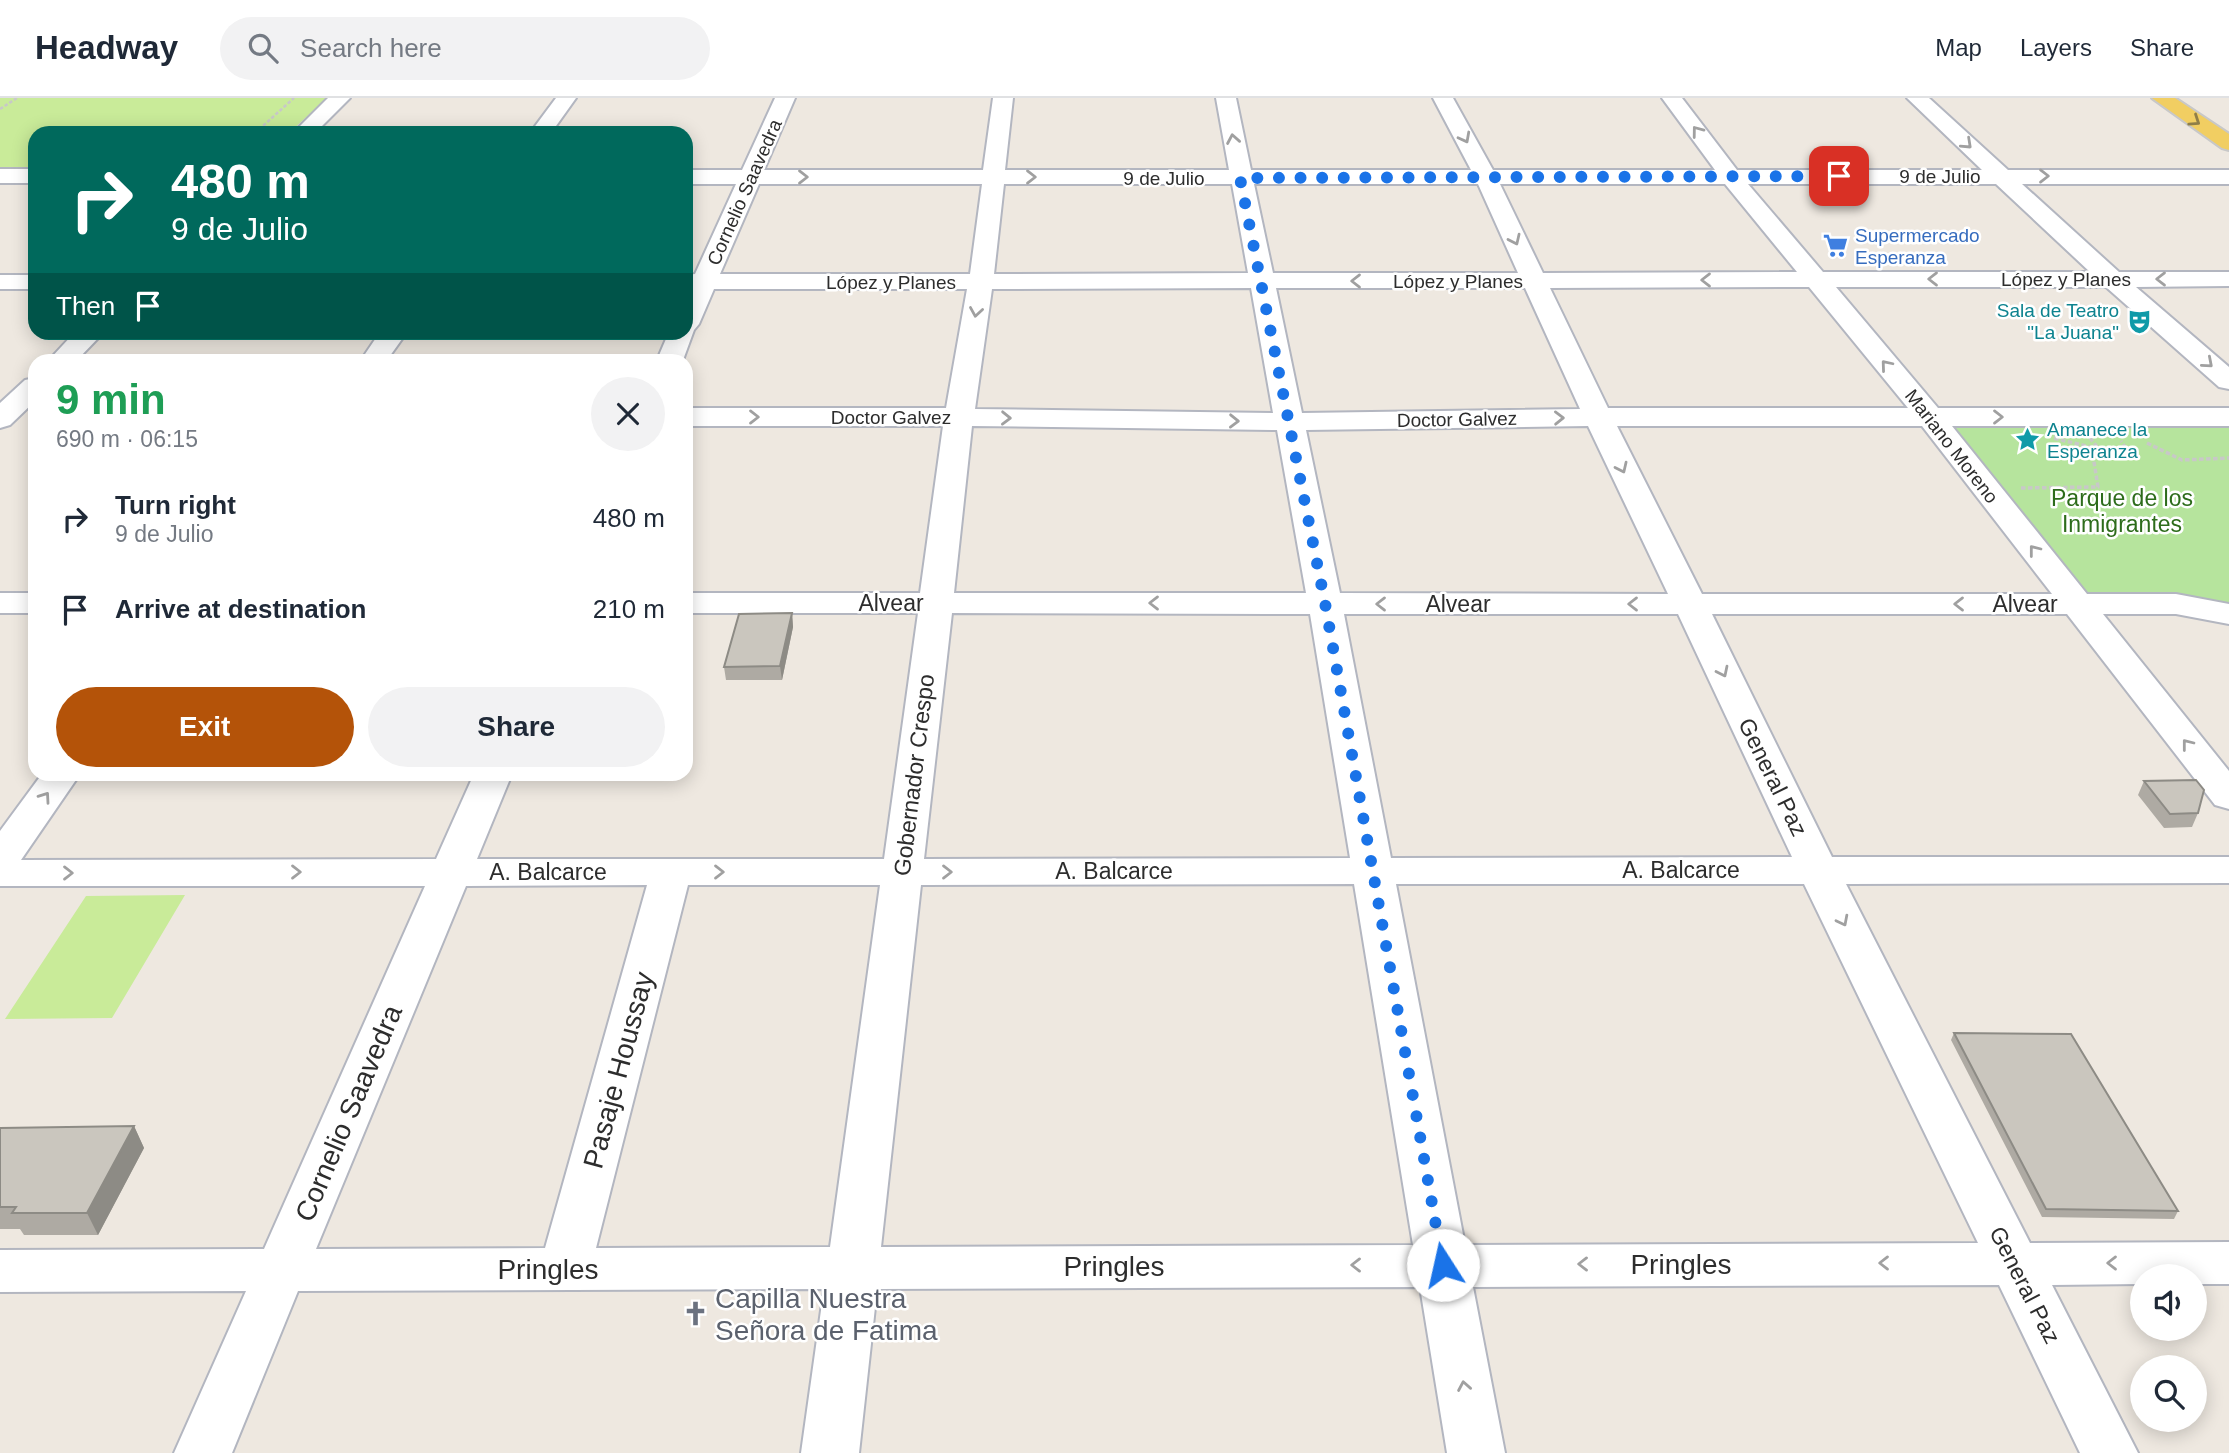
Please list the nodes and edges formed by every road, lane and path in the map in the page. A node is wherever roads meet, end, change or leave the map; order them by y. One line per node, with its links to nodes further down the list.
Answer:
1 (17, 98): 12 (path)
2 (294, 98): 13 (path)
3 (340, 98): 14 (street)
4 (566, 98): 15 (street)
5 (785, 98): 22 (street, Cornelio Saavedra)
6 (1003, 98): 23 (street, Gobernador Crespo)
7 (1226, 98): 25 (street, one-way to 7)
8 (1443, 98): 26 (street, General Paz, one-way to 26)
9 (1672, 98): 19 (street, Mariano Moreno, one-way to 9)
10 (1917, 98): 20 (street, one-way to 20)
11 (2162, 98): 16 (main road, one-way to 16)
12 (0, 109)
13 (263, 126)
14 (310, 126)
15 (545, 126)
16 (2229, 144)
17 (0, 176): 18 (street)
18 (28, 176)
19 (1730, 176): 20 (street, 9 de Julio); 26 (street, 9 de Julio); 29 (street, Mariano Moreno)
20 (2001, 176): 24 (street, 9 de Julio, one-way to 24); 27 (street)
21 (693, 177): 22 (street, 9 de Julio)
22 (751, 177): 23 (street, 9 de Julio, one-way to 23); 34 (street, Cornelio Saavedra)
23 (994, 177): 25 (street, 9 de Julio, one-way to 25); 35 (street, Gobernador Crespo)
24 (2229, 177)
25 (1240, 178): 26 (street, 9 de Julio); 30 (street)
26 (1486, 178): 31 (street, General Paz, one-way to 31)
27 (2112, 279): 28 (street, López y Planes, one-way to 27); 29 (street, López y Planes, one-way to 29); 38 (street, one-way to 38)
28 (2229, 279)
29 (1816, 280): 31 (street, López y Planes, one-way to 31); 43 (street, Mariano Moreno, one-way to 29)
30 (1260, 281): 31 (street, López y Planes, one-way to 30); 35 (street, López y Planes); 47 (street)
31 (1534, 281): 42 (street, General Paz)
32 (0, 282): 33 (street)
33 (28, 282)
34 (695, 282): 35 (street, López y Planes)
35 (981, 282): 41 (street, Gobernador Crespo, one-way to 41)
36 (83, 340): 37 (street)
37 (68, 354)
38 (2229, 381)
39 (28, 393): 45 (street)
40 (693, 417): 41 (street, Doctor Galvez, one-way to 41)
41 (959, 417): 47 (street, Doctor Galvez, one-way to 47); 55 (street, Gobernador Crespo)
42 (1598, 417): 43 (street, Doctor Galvez); 47 (street, Doctor Galvez, one-way to 42); 58 (street, General Paz, one-way to 58)
43 (1930, 417): 44 (street, Doctor Galvez, one-way to 44); 51 (street, Mariano Moreno)
44 (2229, 418)
45 (0, 419): 46 (street)
46 (28, 419)
47 (1291, 422): 56 (street)
48 (2117, 435): 51 (path)
49 (2146, 443): 50 (path)
50 (2229, 458)
51 (1985, 488): 57 (street, Mariano Moreno, one-way to 51)
52 (0, 603): 53 (street)
53 (28, 603)
54 (693, 603): 55 (street, Alvear)
55 (936, 603): 56 (street, Alvear, one-way to 55); 69 (street, Gobernador Crespo)
56 (1325, 603): 58 (street, Alvear, one-way to 56); 66 (street)
57 (2076, 604): 58 (street, Alvear, one-way to 58); 59 (street, Alvear); 62 (street, Mariano Moreno, one-way to 57)
58 (1691, 605): 64 (street, General Paz, one-way to 64)
59 (2229, 614)
60 (56, 781): 63 (street, one-way to 60)
61 (490, 781): 67 (street, Cornelio Saavedra)
62 (2229, 797)
63 (0, 860)
64 (1818, 870): 65 (street, A. Balcarce); 66 (street, A. Balcarce); 71 (street, General Paz, one-way to 71)
65 (2229, 870)
66 (1372, 871): 69 (street, A. Balcarce, one-way to 66); 73 (street)
67 (451, 872): 68 (street, A. Balcarce); 70 (street, A. Balcarce, one-way to 67); 76 (street, Cornelio Saavedra)
68 (671, 872): 69 (street, A. Balcarce, one-way to 69); 75 (street, Pasaje Houssay)
69 (902, 872): 74 (street, Gobernador Crespo)
70 (0, 873)
71 (2014, 1262): 72 (street, Pringles, one-way to 71); 73 (street, Pringles, one-way to 73); 81 (street, General Paz)
72 (2229, 1263)
73 (1443, 1265): 74 (street, Pringles, one-way to 74); 80 (street, one-way to 73)
74 (853, 1268): 75 (street, Pringles); 79 (street, Gobernador Crespo)
75 (565, 1269): 76 (street, Pringles)
76 (281, 1270): 77 (street, Pringles); 78 (street, Cornelio Saavedra)
77 (0, 1271)
78 (203, 1453)
79 (830, 1453)
80 (1476, 1453)
81 (2109, 1453)

